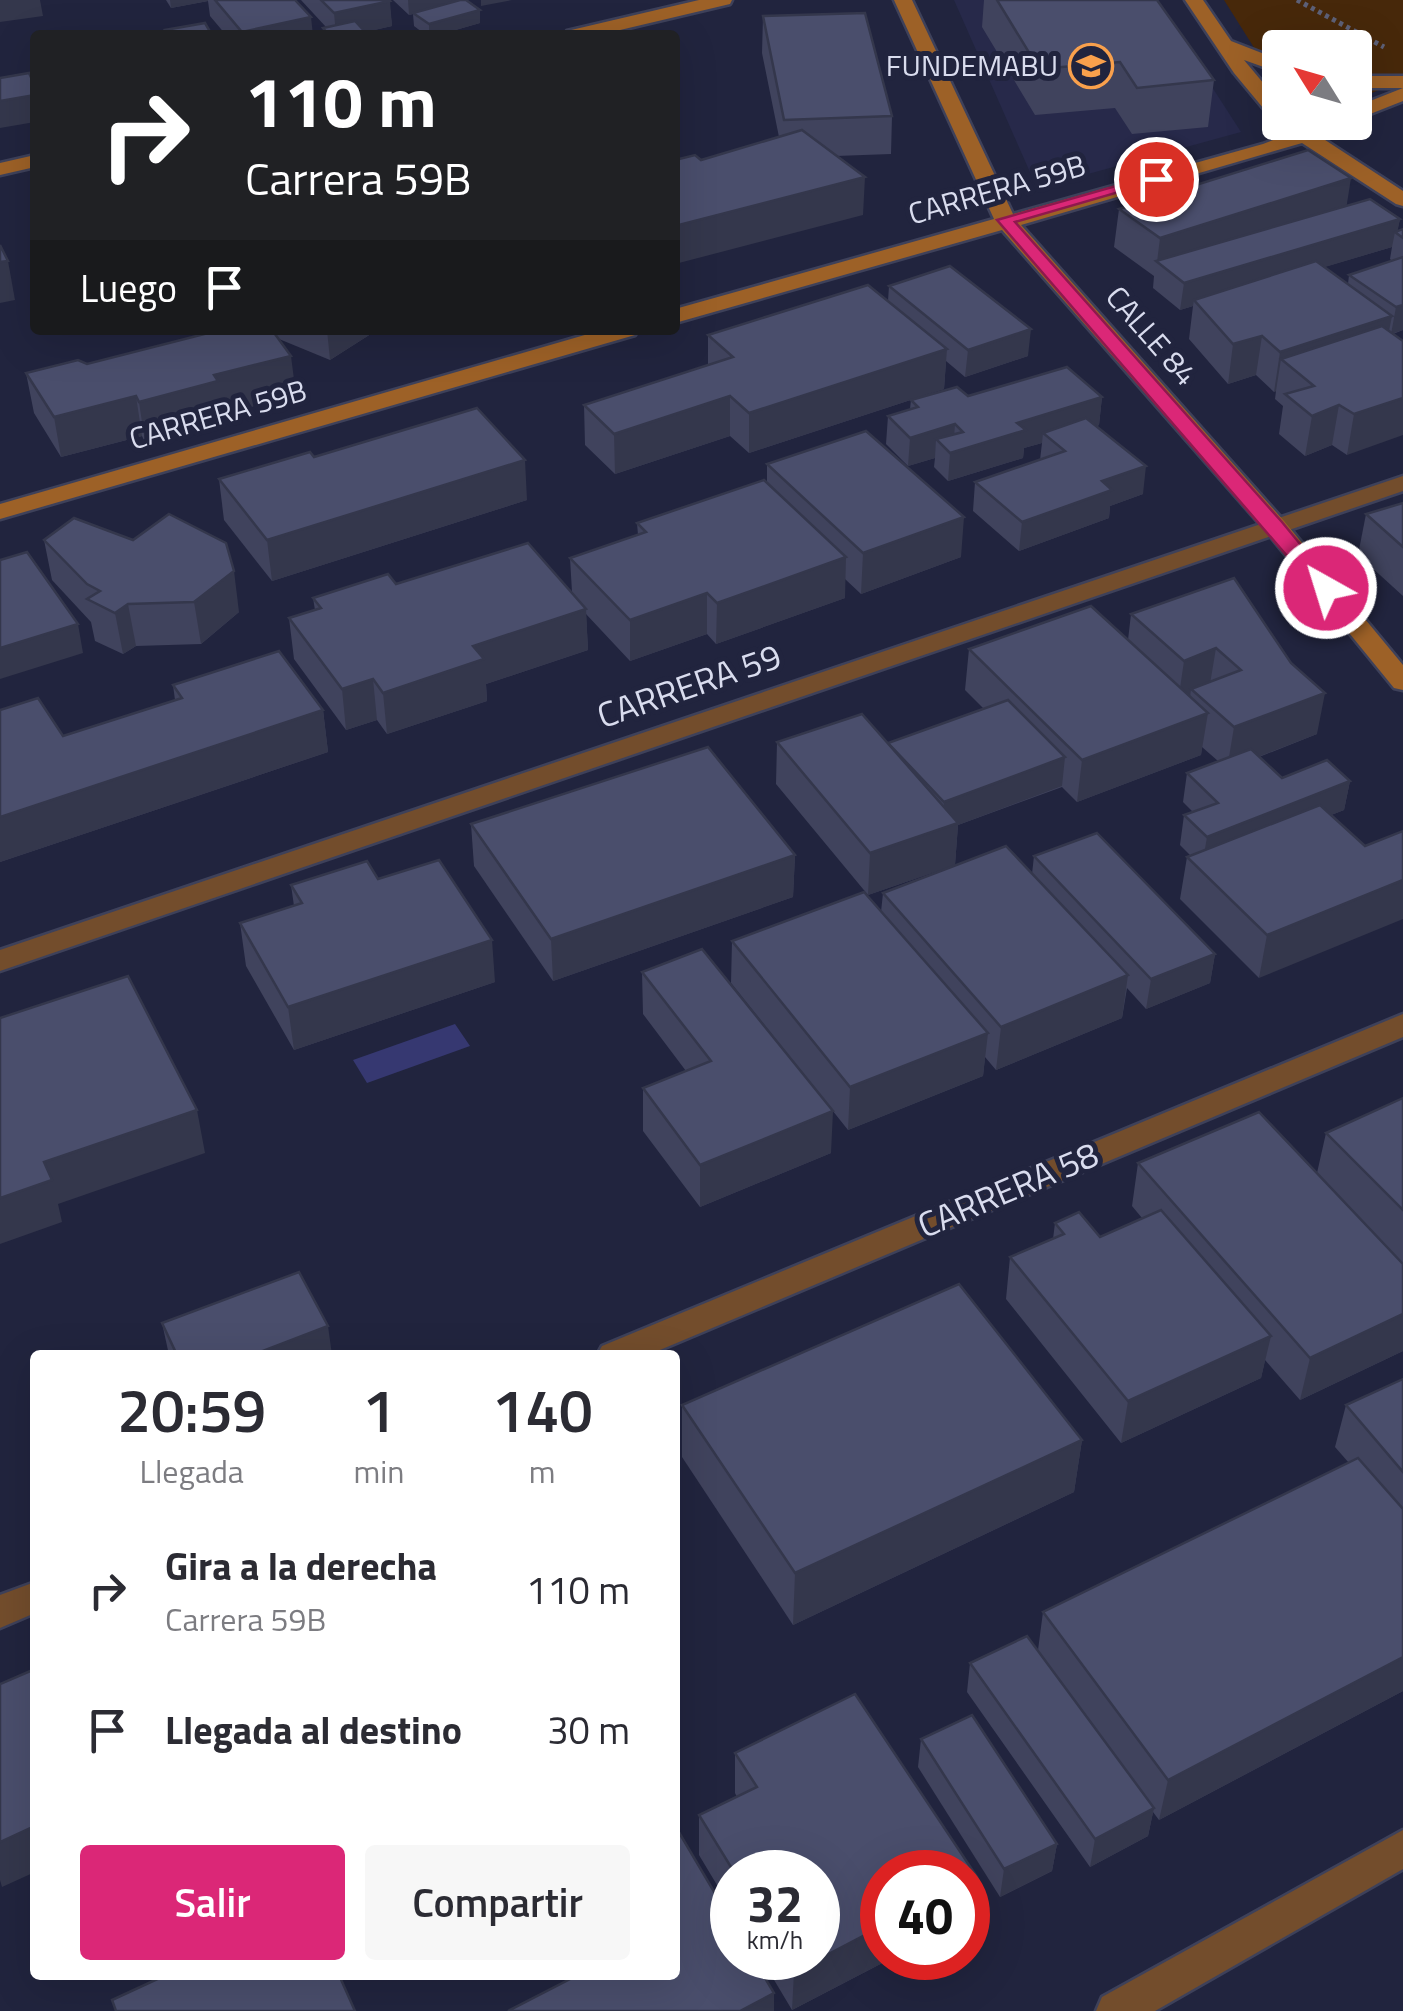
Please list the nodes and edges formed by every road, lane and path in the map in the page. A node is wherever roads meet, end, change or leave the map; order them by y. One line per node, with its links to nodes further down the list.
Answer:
1 (723, 0): 5 (street)
2 (904, 0): 19 (street, CALLE 84)
3 (1194, 0): 6 (street)
4 (1297, 0): 7 (path)
5 (595, 30)
6 (1225, 45): 8 (street); 11 (street)
7 (1388, 49)
8 (1262, 60)
9 (1372, 82): 10 (street)
10 (1403, 82)
11 (1262, 93)
12 (1403, 94): 13 (street)
13 (1372, 107)
14 (1262, 140): 19 (street, CARRERA 59B)
15 (1310, 140): 18 (street)
16 (30, 162): 17 (street)
17 (0, 169)
18 (1403, 200)
19 (1005, 220): 20 (street, CARRERA 59B); 24 (street, CALLE 84)
20 (680, 315)
21 (610, 335): 23 (street, CARRERA 59B)
22 (1403, 483): 24 (street, CARRERA 59)
23 (0, 512)
24 (1276, 526): 25 (street, CALLE 84); 26 (street, CARRERA 59)
25 (1403, 682)
26 (0, 961)
27 (1403, 1025): 28 (street, CARRERA 58)
28 (626, 1350)
29 (30, 1599): 30 (street)
30 (0, 1612)
31 (1403, 1848): 32 (street)
32 (1118, 2011)

